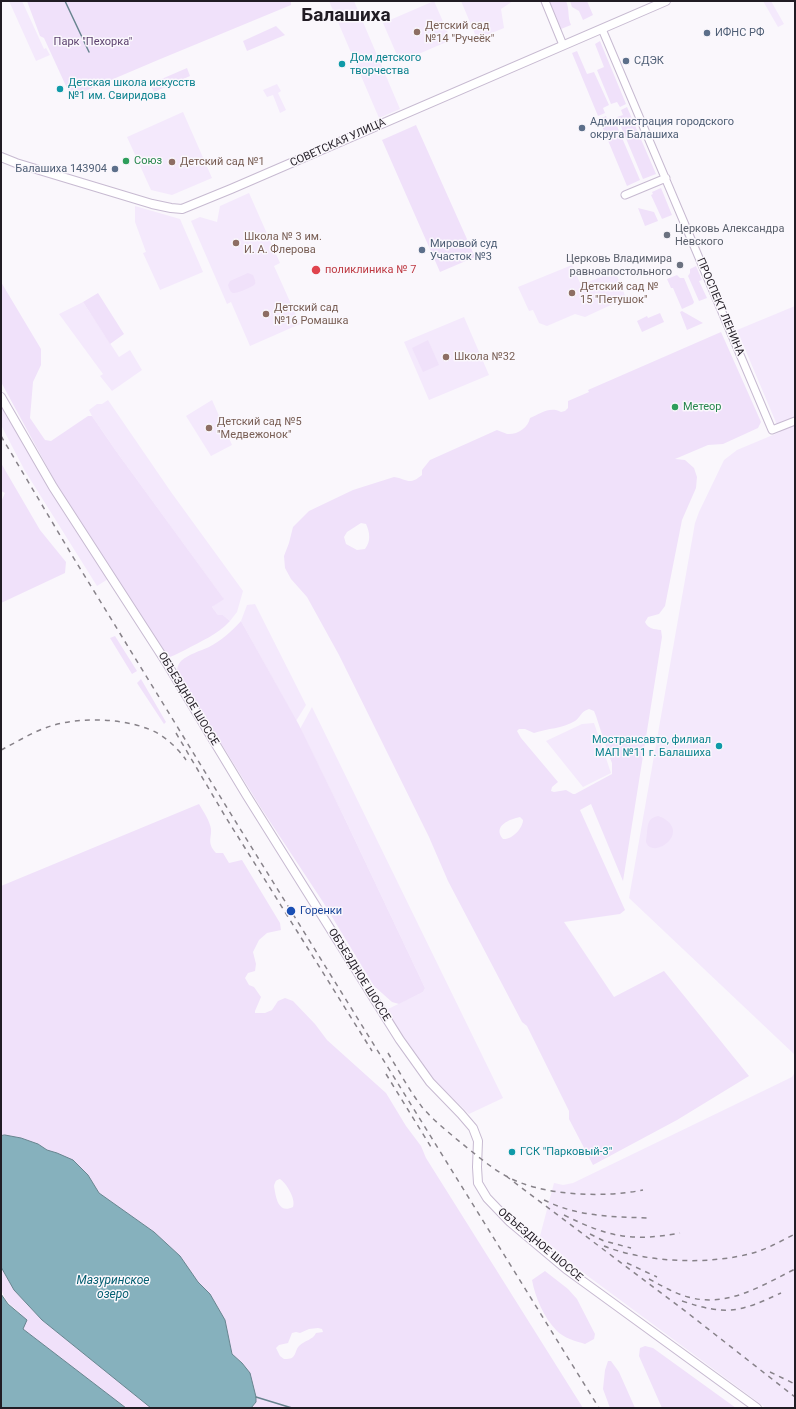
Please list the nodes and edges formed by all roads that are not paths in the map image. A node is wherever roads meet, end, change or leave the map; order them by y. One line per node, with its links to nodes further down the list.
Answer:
1 (545, 1): 4 (street)
2 (666, 1): 3 (main road, СОВЕТСКАЯ УЛИЦА)
3 (602, 29): 4 (main road, СОВЕТСКАЯ УЛИЦА); 6 (street, ПРОСПЕКТ ЛЕНИНА)
4 (563, 45): 5 (main road, СОВЕТСКАЯ УЛИЦА)
5 (1, 157)
6 (666, 178): 7 (street); 9 (street, ПРОСПЕКТ ЛЕНИНА)
7 (625, 195)
8 (1, 397): 10 (main road, ОБЪЕЗДНОЕ ШОССЕ)
9 (795, 421)
10 (756, 1408)

